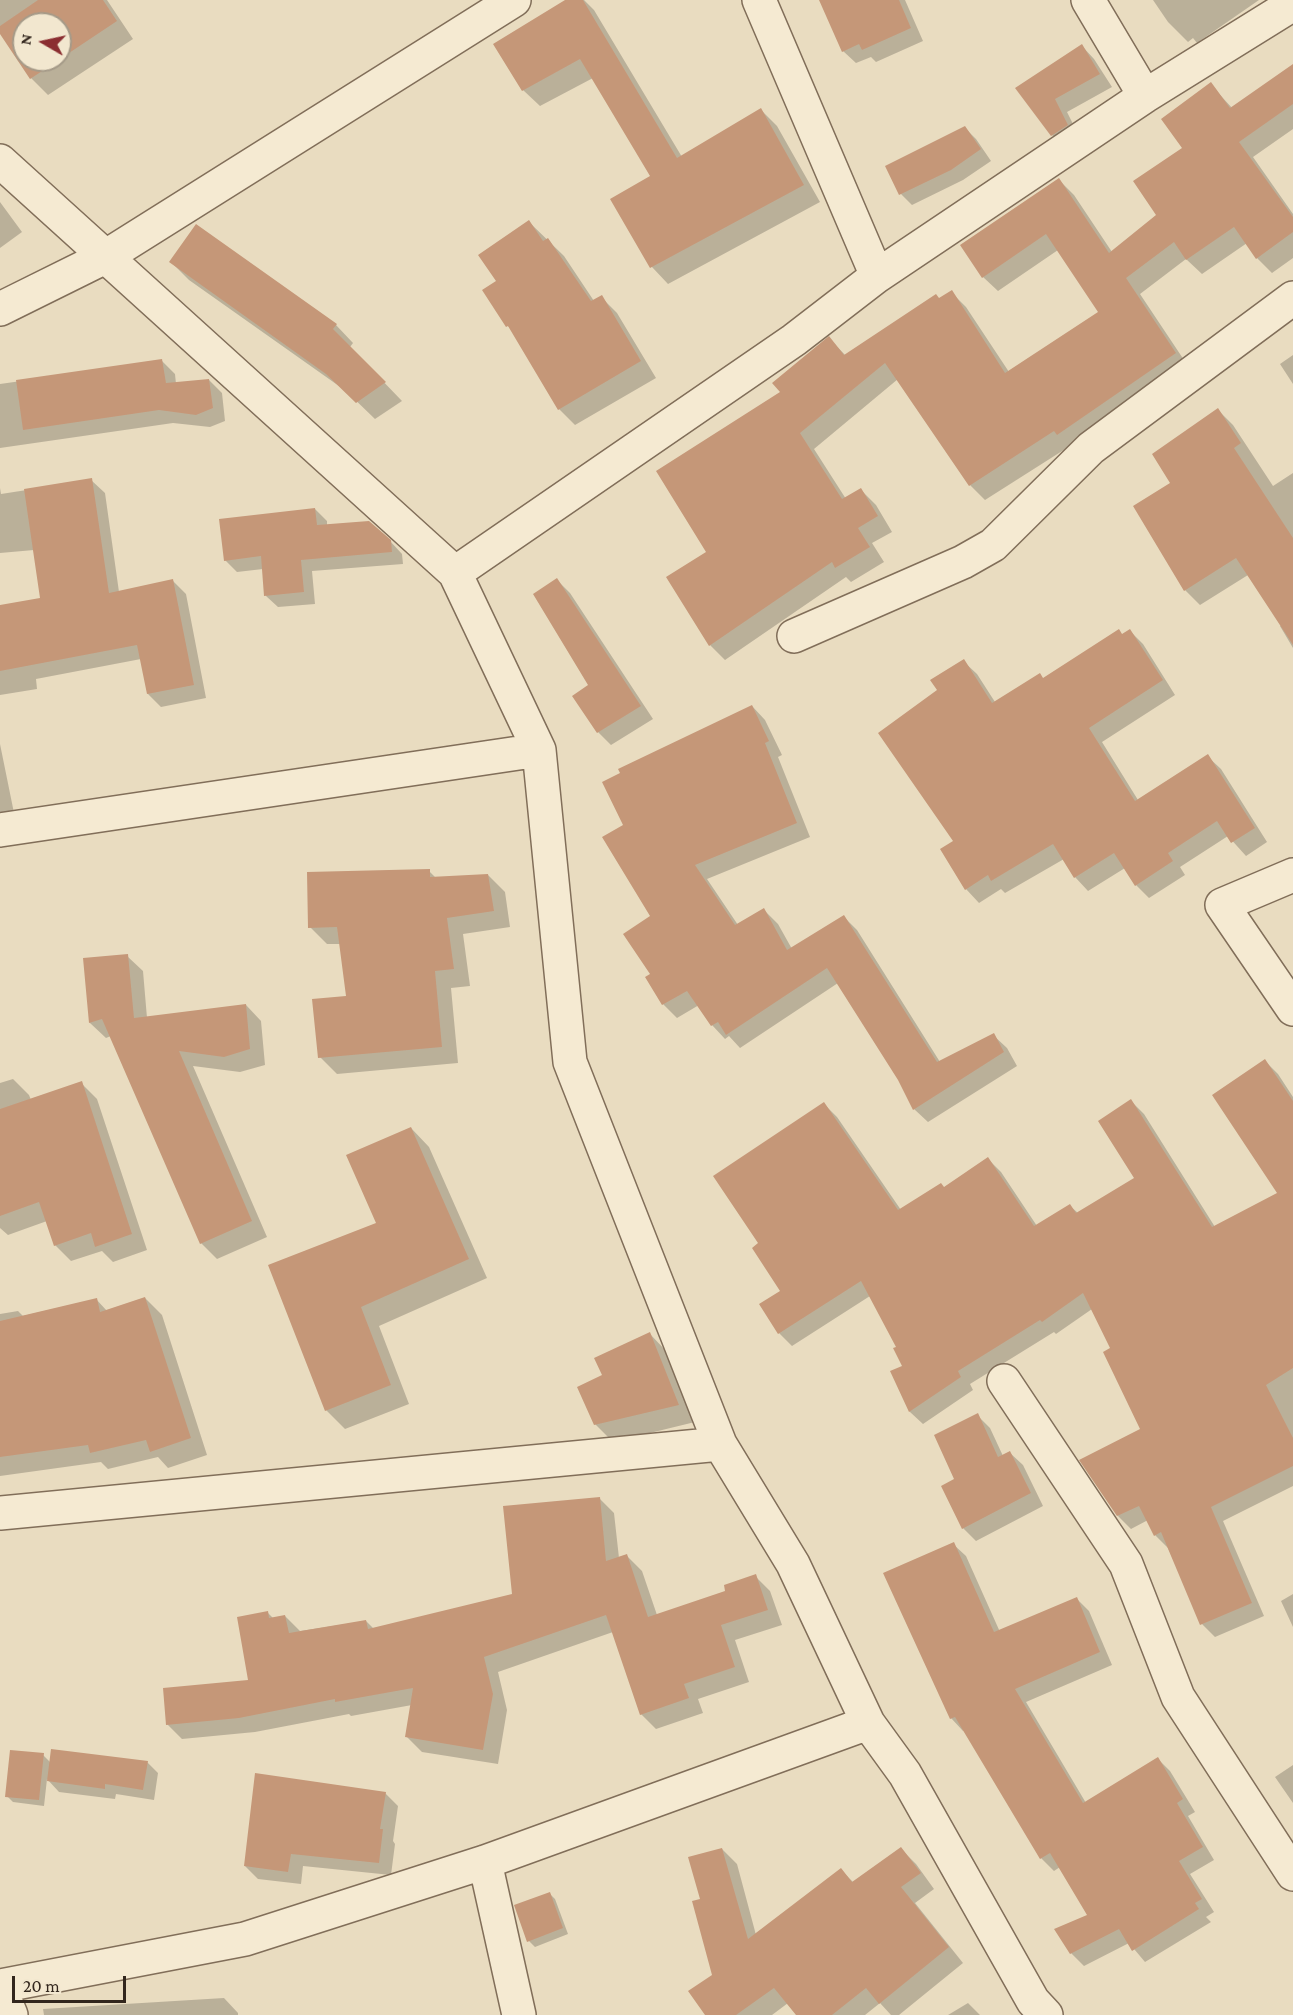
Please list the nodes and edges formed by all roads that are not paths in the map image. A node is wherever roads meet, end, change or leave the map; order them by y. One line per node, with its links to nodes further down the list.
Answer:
1 (514, 0): 7 (street)
2 (759, 0): 8 (street)
3 (1088, 0): 5 (street)
4 (1293, 4): 5 (street)
5 (1145, 96): 8 (street)
6 (0, 161): 7 (street)
7 (105, 257): 10 (street); 11 (street)
8 (877, 276): 11 (street)
9 (1293, 298): 12 (street)
10 (0, 309)
11 (455, 573): 13 (street)
12 (794, 636)
13 (539, 750): 14 (street); 18 (street)
14 (0, 830)
15 (1293, 875): 16 (street)
16 (1293, 1009)
17 (1004, 1381): 22 (street)
18 (720, 1443): 19 (street); 20 (street)
19 (0, 1513)
20 (868, 1723): 21 (street); 26 (street)
21 (485, 1862): 23 (street); 25 (street)
22 (1293, 1874)
23 (0, 1987): 24 (street)
24 (11, 2015)
25 (519, 2015)
26 (1046, 2015)

